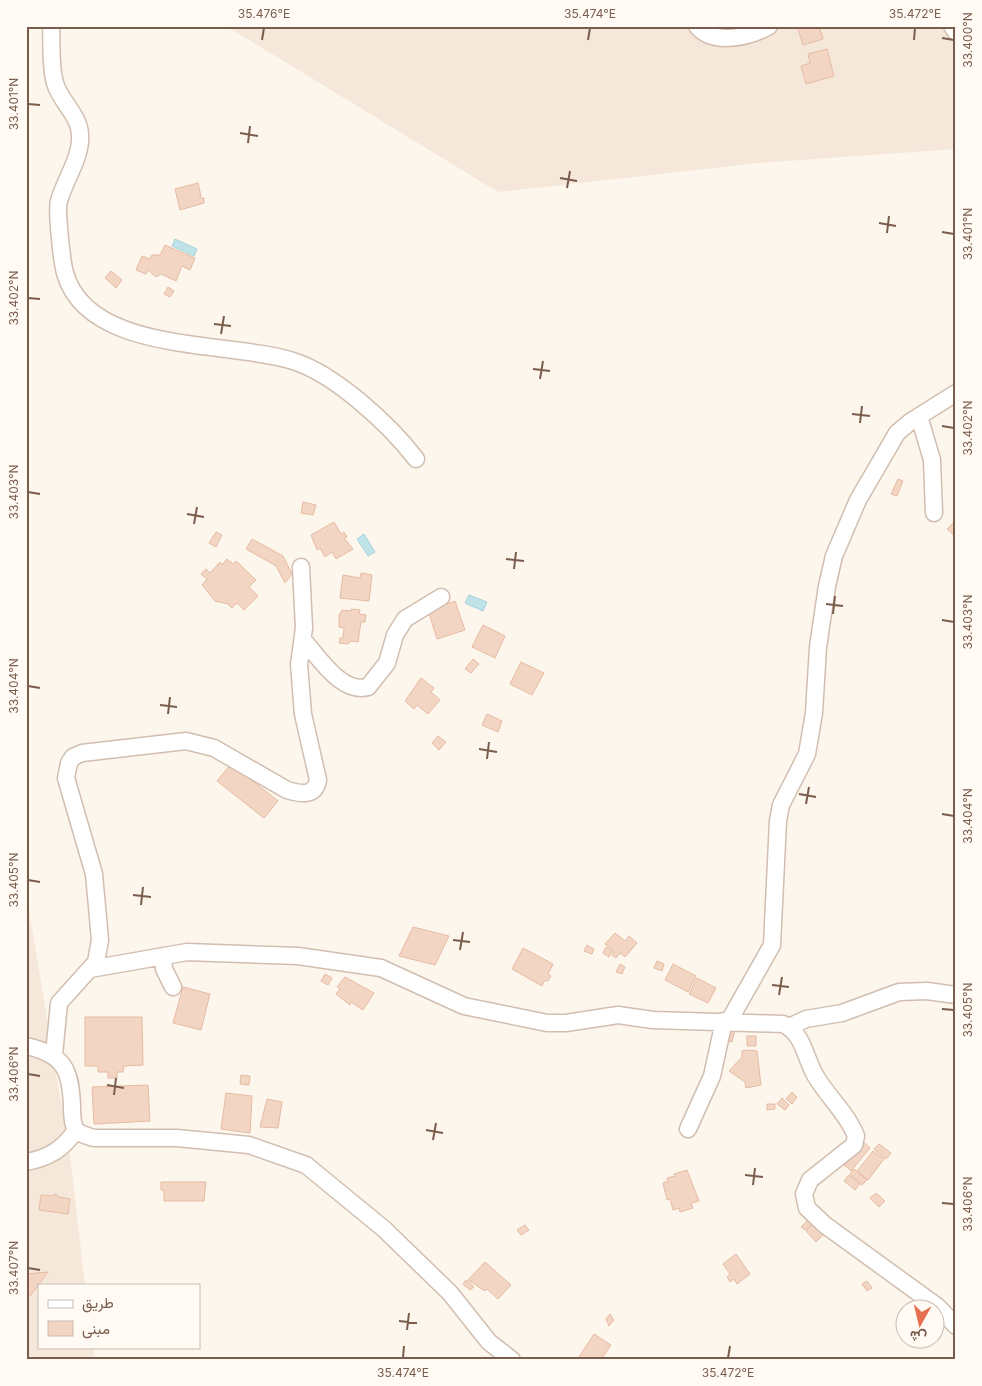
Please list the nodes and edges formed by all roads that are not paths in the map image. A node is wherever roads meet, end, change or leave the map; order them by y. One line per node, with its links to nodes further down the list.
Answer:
1 (51, 26): 8 (street)
2 (696, 26): 3 (street)
3 (769, 26)
4 (952, 26): 5 (street)
5 (956, 32)
6 (956, 392): 7 (street)
7 (919, 416): 9 (street); 17 (street)
8 (416, 460)
9 (934, 513)
10 (301, 567): 12 (street)
11 (441, 597): 12 (street)
12 (303, 640): 14 (street)
13 (163, 956): 14 (street); 15 (street); 17 (street)
14 (90, 969): 20 (street)
15 (173, 987)
16 (956, 995): 18 (street)
17 (726, 1021): 18 (street); 21 (street)
18 (789, 1027): 24 (street)
19 (26, 1046): 20 (street)
20 (54, 1054): 22 (street)
21 (688, 1129)
22 (76, 1130): 23 (street); 25 (street)
23 (26, 1162)
24 (956, 1326)
25 (512, 1360)

